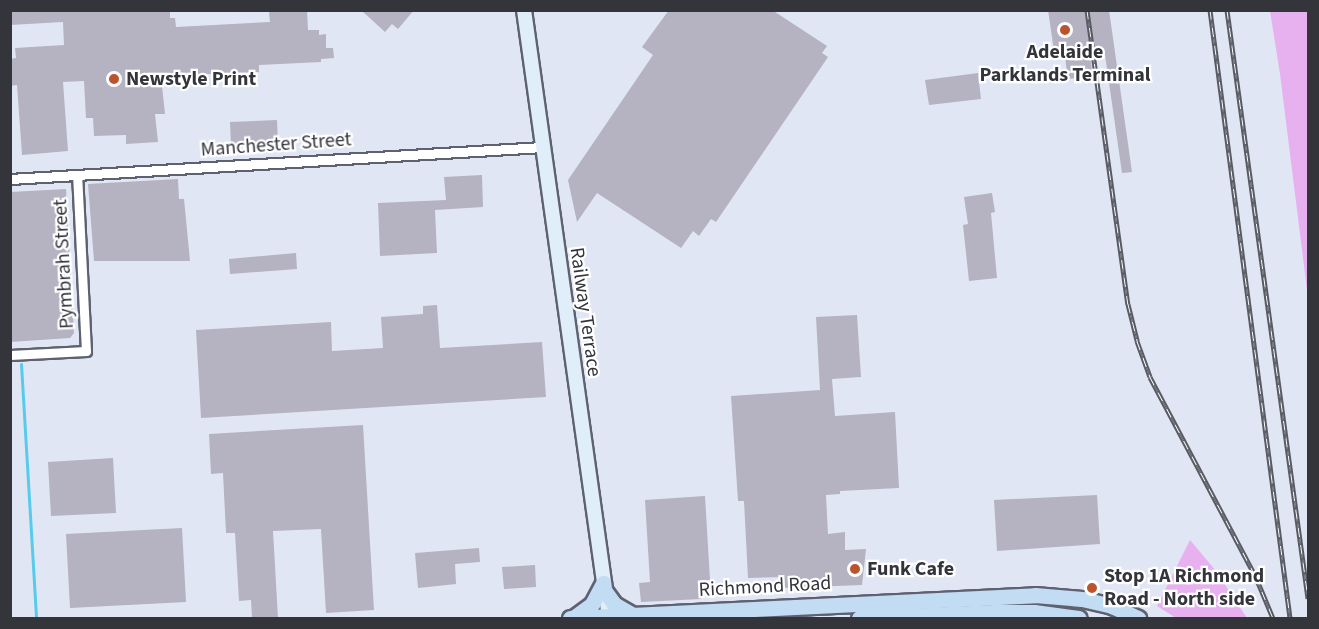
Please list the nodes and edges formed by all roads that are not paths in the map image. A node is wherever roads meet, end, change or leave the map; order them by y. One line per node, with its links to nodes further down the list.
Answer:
1 (524, 10): 2 (main road, Railway Terrace)
2 (543, 147): 3 (street, Manchester Street); 6 (main road, Railway Terrace)
3 (77, 176): 4 (street, Manchester Street); 5 (street, Pymbrah Street)
4 (10, 179)
5 (10, 355)
6 (604, 586): 9 (main road); 11 (main road, Railway Terrace); 12 (main road)
7 (959, 597): 8 (main road, Richmond Road); 10 (street); 15 (main road, Richmond Road)
8 (794, 613): 9 (main road, Richmond Road)
9 (634, 615): 11 (main road, Richmond Road)
10 (962, 616): 13 (main road); 14 (main road)
11 (608, 617): 12 (main road, Richmond Road)
12 (572, 618)
13 (859, 618)
14 (1079, 618)
15 (1138, 618)

